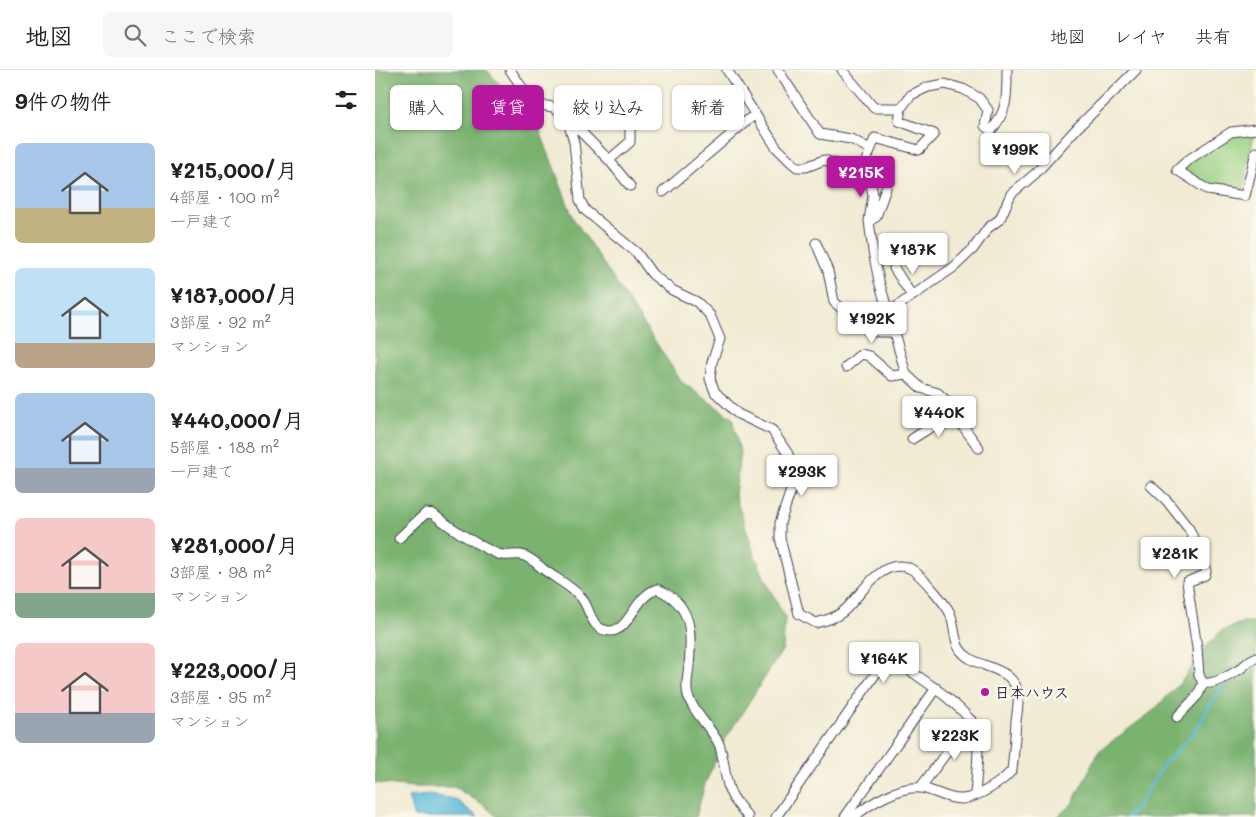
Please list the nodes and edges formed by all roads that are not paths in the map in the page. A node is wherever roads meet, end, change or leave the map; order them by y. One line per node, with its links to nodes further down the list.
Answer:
1 (510, 70): 7 (street)
2 (727, 70): 9 (street)
3 (777, 70): 14 (street)
4 (842, 70): 8 (street)
5 (1007, 70): 8 (street)
6 (1136, 70): 24 (street)
7 (554, 108)
8 (901, 108): 14 (street)
9 (755, 114): 17 (street); 20 (street)
10 (1256, 129): 15 (street)
11 (570, 130): 40 (street)
12 (579, 130): 16 (street)
13 (631, 130): 16 (street)
14 (870, 149): 17 (street)
15 (1256, 152)
16 (609, 160): 18 (street)
17 (862, 171): 21 (street)
18 (630, 186)
19 (886, 188): 21 (street)
20 (663, 192)
21 (869, 221): 25 (street)
22 (816, 243): 26 (street)
23 (894, 268): 24 (street)
24 (912, 296): 25 (street)
25 (889, 312): 26 (street)
26 (895, 332): 28 (street)
27 (846, 367): 28 (street)
28 (906, 374): 29 (street)
29 (959, 421): 30 (street); 31 (street)
30 (912, 439)
31 (979, 448)
32 (1151, 486): 35 (street)
33 (399, 538): 41 (street)
34 (1256, 658): 35 (street)
35 (1203, 683): 37 (street)
36 (936, 688): 38 (street); 42 (street); 43 (street)
37 (1177, 717)
38 (971, 720): 39 (street); 40 (street)
39 (920, 788): 40 (street); 44 (street)
40 (975, 794)
41 (748, 817)
42 (776, 817)
43 (845, 817)
44 (854, 817)

